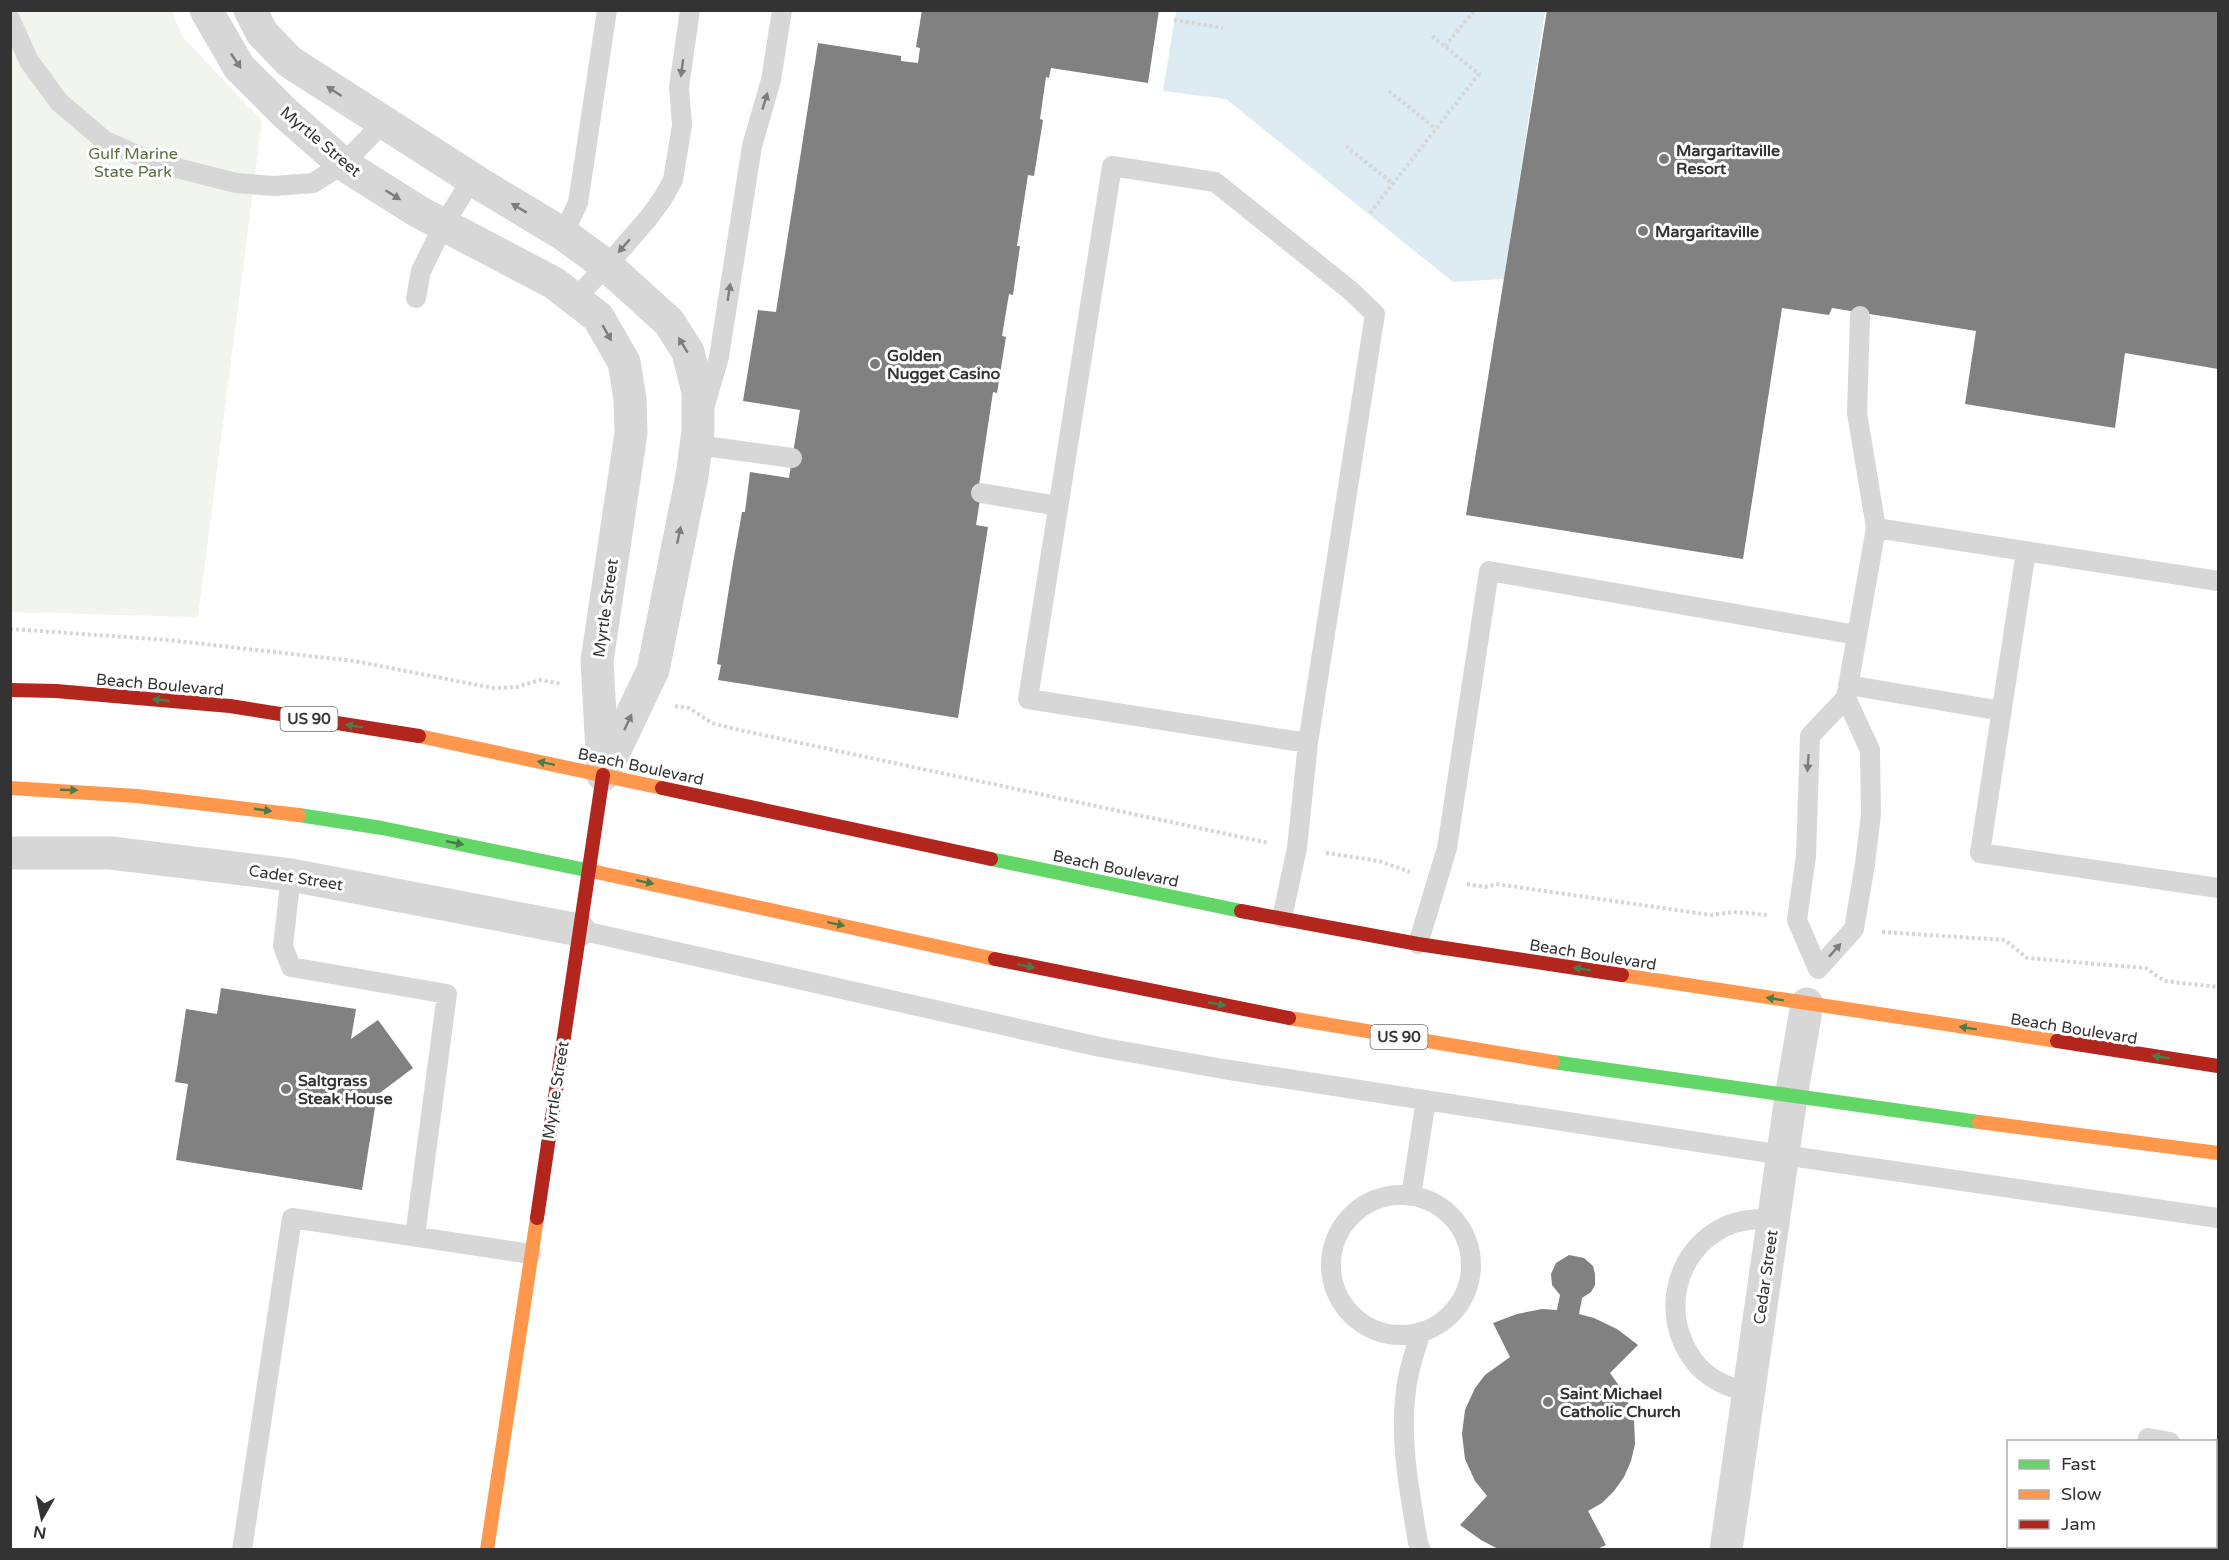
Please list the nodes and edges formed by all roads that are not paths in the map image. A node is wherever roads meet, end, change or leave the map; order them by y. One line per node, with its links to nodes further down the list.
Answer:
1 (206, 10): 8 (street, Myrtle Street, one-way to 8)
2 (250, 10): 7 (street, one-way to 2)
3 (607, 10): 11 (lane)
4 (690, 10): 12 (lane, one-way to 12)
5 (782, 10): 16 (lane, one-way to 5)
6 (13, 30): 8 (lane)
7 (383, 123): 8 (lane); 9 (street)
8 (343, 164): 10 (street, Myrtle Street, one-way to 10)
9 (472, 179): 10 (lane); 11 (street, one-way to 9)
10 (444, 224): 13 (lane); 14 (street, Myrtle Street)
11 (563, 234): 12 (street)
12 (606, 266): 14 (lane); 16 (street, one-way to 12)
13 (416, 298)
14 (575, 298): 28 (street, Myrtle Street, one-way to 28)
15 (1860, 316): 20 (lane)
16 (697, 438): 17 (lane); 28 (street, one-way to 16)
17 (792, 458)
18 (981, 493): 19 (lane)
19 (1058, 506): 27 (lane); 27 (lane)
20 (1875, 528): 21 (lane); 23 (lane)
21 (2026, 551): 22 (lane); 26 (lane)
22 (2218, 581)
23 (1857, 635): 25 (lane); 36 (lane)
24 (10, 690): 28 (main road, Beach Boulevard / US 90, one-way to 24)
25 (1847, 691): 26 (lane); 37 (lane, one-way to 37); 37 (lane, one-way to 25)
26 (2001, 711): 33 (lane)
27 (1308, 743): 34 (lane)
28 (603, 775): 31 (main road, Myrtle Street); 34 (main road, Beach Boulevard / US 90)
29 (10, 788): 31 (main road, US 90, one-way to 31)
30 (10, 853): 32 (street, Cadet Street)
31 (588, 869): 35 (main road, Myrtle Street); 40 (main road, US 90, one-way to 40)
32 (291, 875): 35 (street, Cadet Street); 47 (lane)
33 (2218, 888)
34 (1282, 918): 36 (main road, Beach Boulevard / US 90)
35 (579, 930): 41 (lane); 48 (main road, Myrtle Street)
36 (1418, 944): 38 (main road, Beach Boulevard / US 90, one-way to 36)
37 (1818, 969): 38 (lane)
38 (1807, 1004): 39 (main road, Beach Boulevard / US 90, one-way to 38); 40 (street, Cedar Street)
39 (2218, 1066)
40 (1791, 1097): 42 (main road, US 90); 43 (street, Cedar Street)
41 (1426, 1100): 43 (lane); 44 (lane)
42 (2218, 1153)
43 (1783, 1155): 45 (lane); 46 (street, Cedar Street)
44 (1411, 1196): 49 (lane); 49 (lane)
45 (2218, 1218)
46 (1774, 1219): 50 (street, Cedar Street); 50 (lane)
47 (415, 1236): 48 (lane); 51 (lane)
48 (531, 1254): 52 (main road, Myrtle Street)
49 (1421, 1332): 53 (lane)
50 (1749, 1393): 54 (street, Cedar Street)
51 (242, 1550)
52 (487, 1550)
53 (1421, 1550)
54 (1726, 1550)

